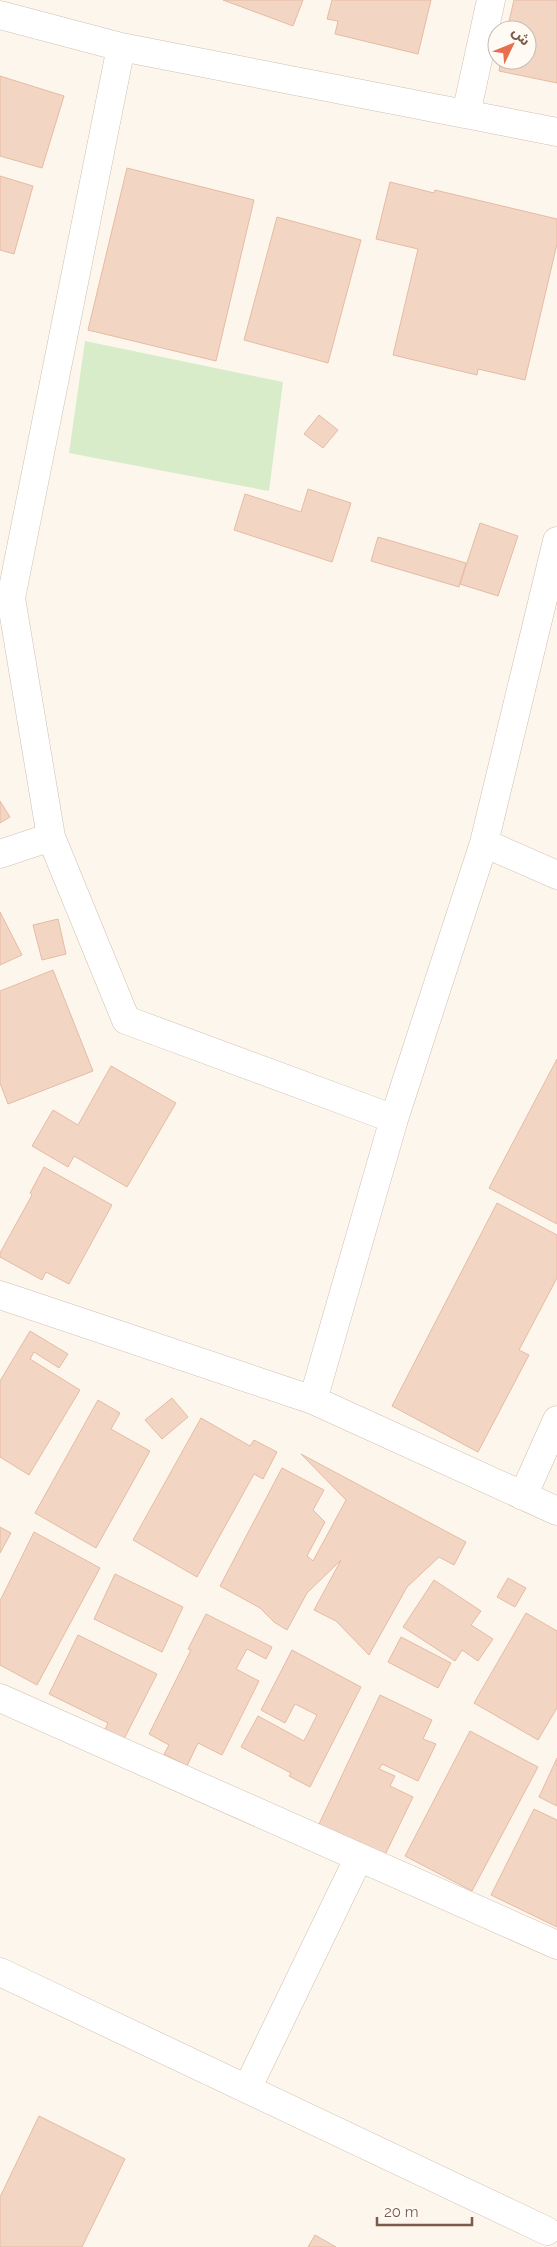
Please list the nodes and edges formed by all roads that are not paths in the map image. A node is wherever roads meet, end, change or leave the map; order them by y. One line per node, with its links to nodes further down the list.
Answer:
1 (492, 0): 4 (street)
2 (0, 15): 3 (street)
3 (121, 47): 4 (street); 7 (street)
4 (466, 114): 5 (street)
5 (557, 132)
6 (557, 541): 8 (street)
7 (51, 838): 9 (street); 11 (street)
8 (484, 843): 10 (street); 11 (street)
9 (0, 854)
10 (557, 875)
11 (394, 1119): 13 (street)
12 (0, 1295): 13 (street)
13 (313, 1400): 15 (street)
14 (557, 1420): 15 (street)
15 (523, 1496): 16 (street)
16 (557, 1512)
17 (0, 1698): 18 (street)
18 (359, 1857): 19 (street); 21 (street)
19 (557, 1945)
20 (0, 1972): 21 (street)
21 (247, 2089): 22 (street)
22 (548, 2229)

